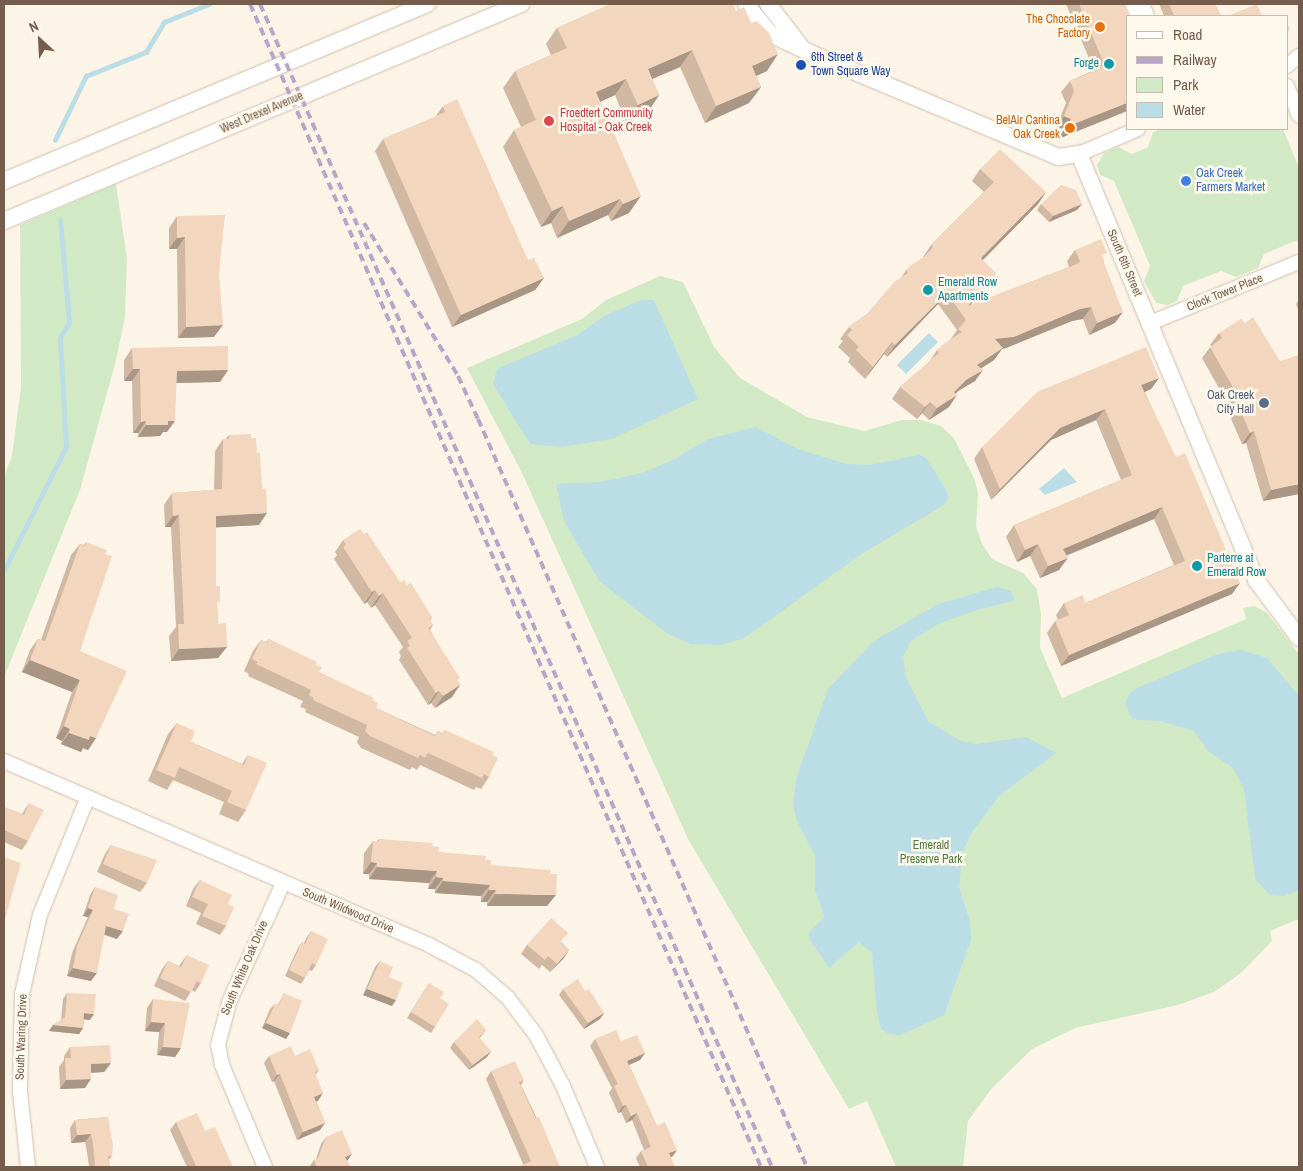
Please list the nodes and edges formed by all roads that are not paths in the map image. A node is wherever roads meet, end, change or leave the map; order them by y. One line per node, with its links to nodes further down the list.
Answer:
1 (428, 4): 12 (street)
2 (521, 4): 13 (street, West Drexel Avenue)
3 (746, 4): 5 (street)
4 (768, 4): 5 (street)
5 (802, 49): 11 (street)
6 (1299, 56): 7 (street)
7 (1288, 65)
8 (1288, 88): 9 (street)
9 (1299, 116)
10 (1136, 130): 11 (street)
11 (1079, 154): 15 (street, South 6th Street)
12 (4, 182)
13 (4, 222)
14 (1299, 262): 15 (street, Clock Tower Place)
15 (1150, 324): 16 (street, South 6th Street)
16 (1299, 638)
17 (4, 761): 18 (street, South Wildwood Drive)
18 (88, 797): 19 (street, South Wildwood Drive); 20 (street, South Waring Drive)
19 (283, 883): 21 (street, South White Oak Drive); 22 (street, South Wildwood Drive)
20 (28, 1167)
21 (265, 1167)
22 (597, 1167)

